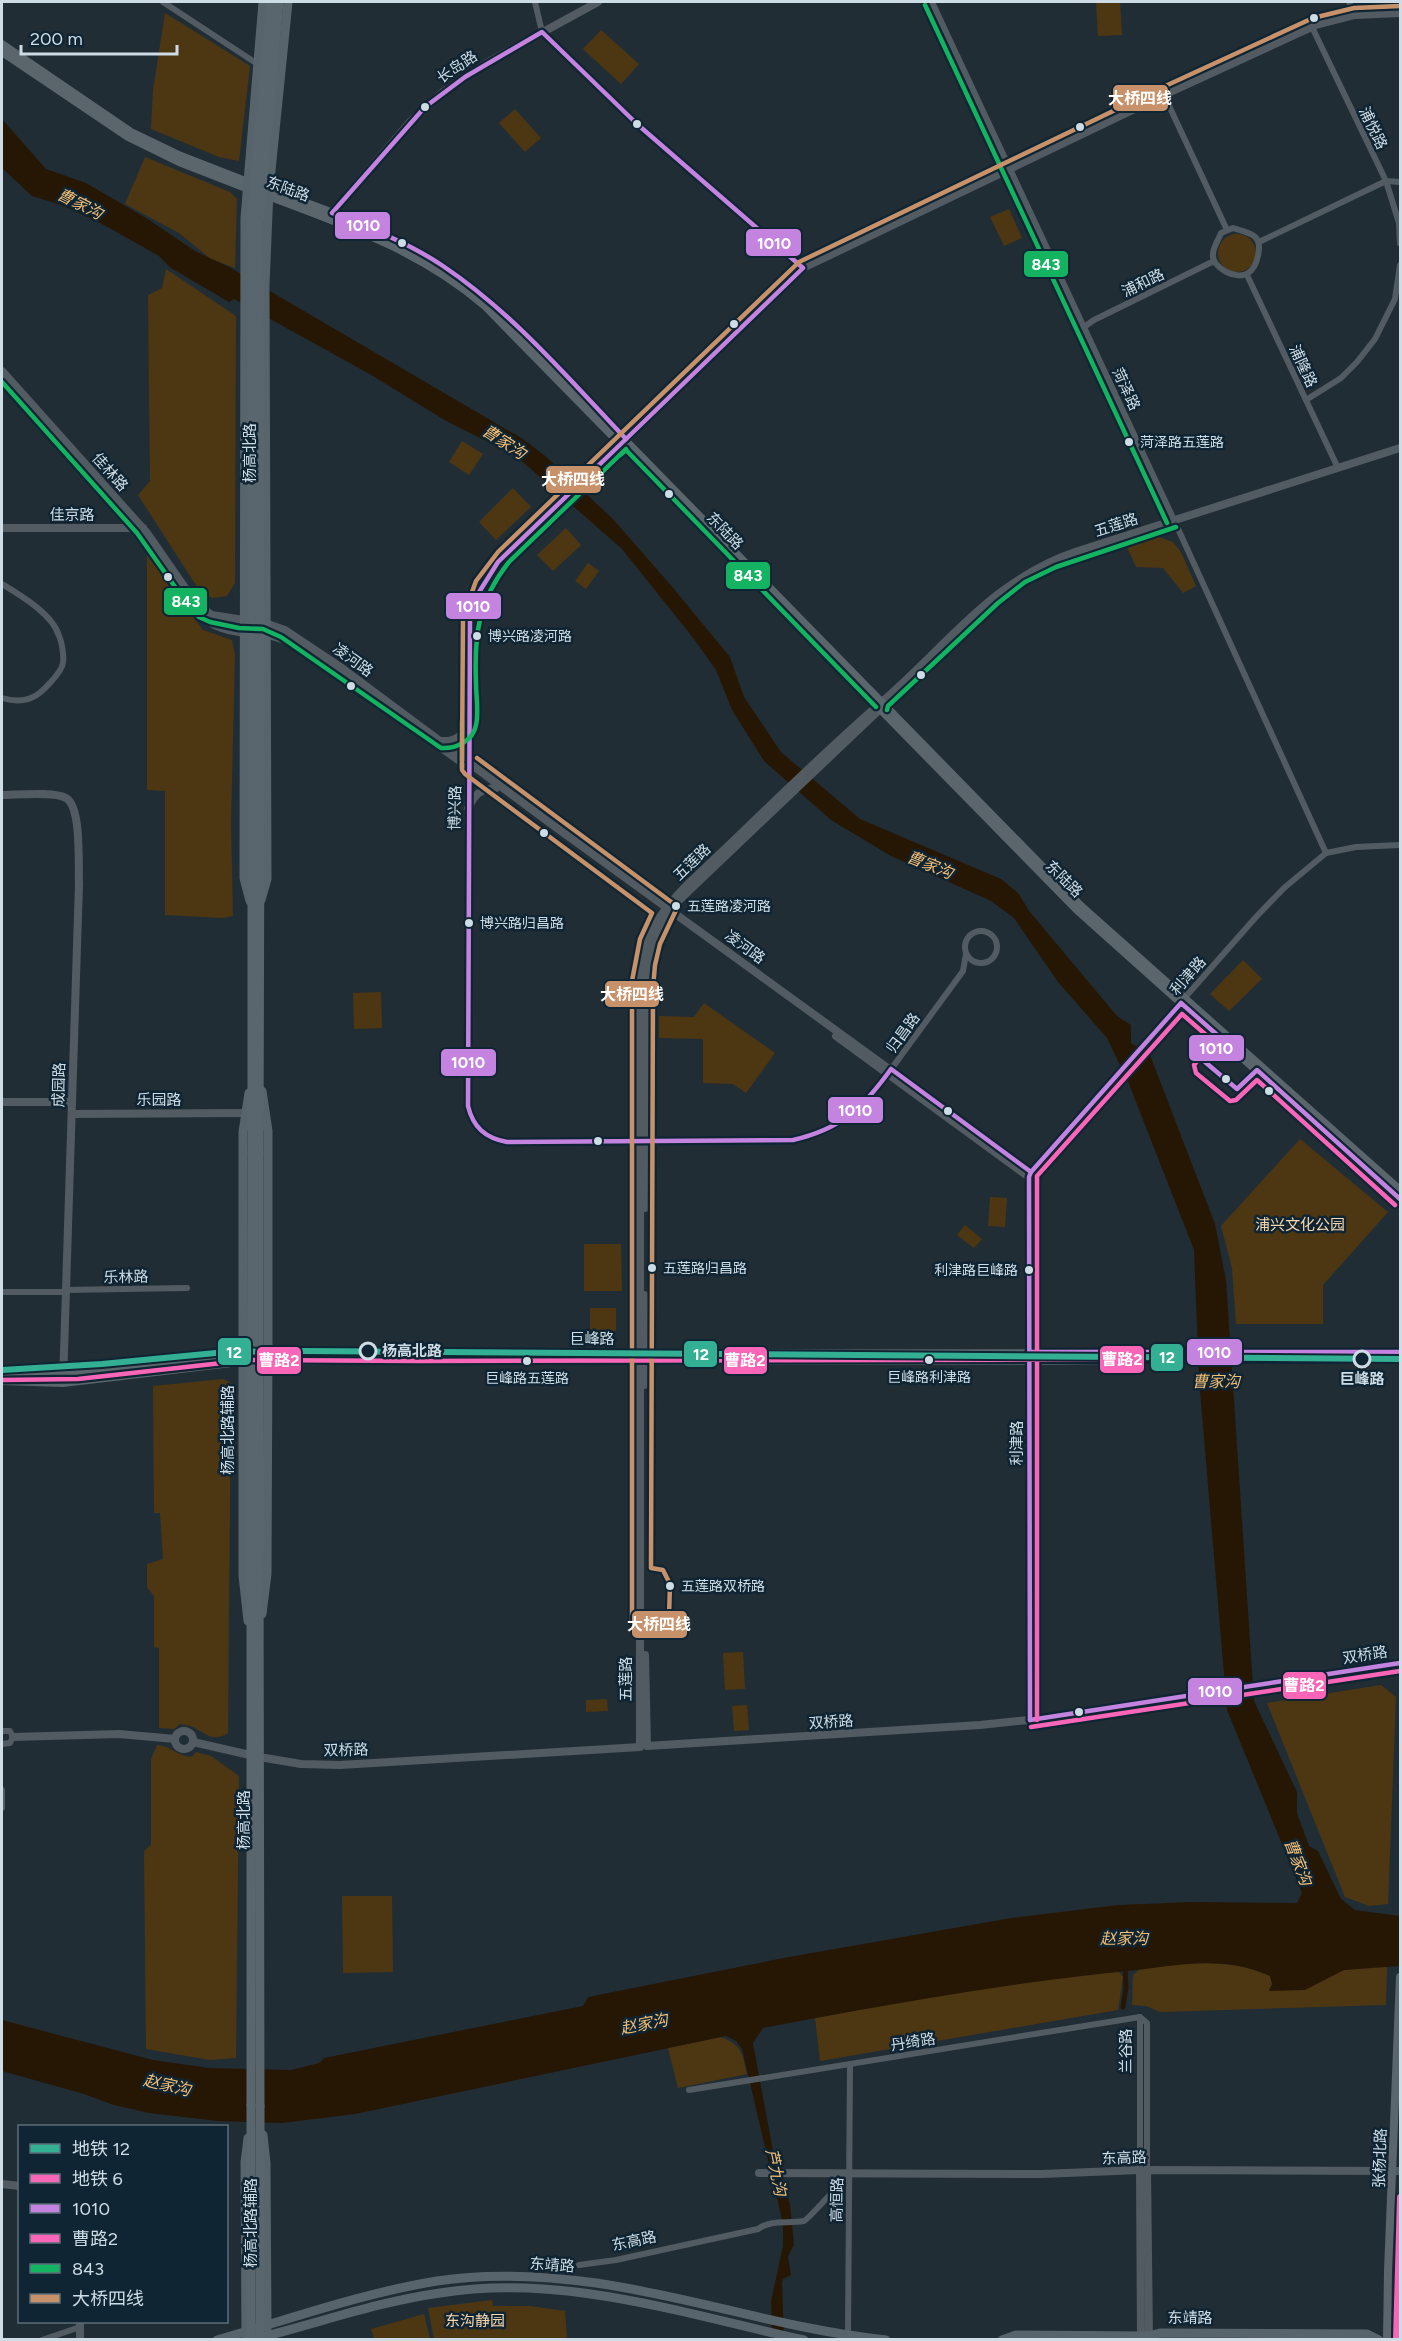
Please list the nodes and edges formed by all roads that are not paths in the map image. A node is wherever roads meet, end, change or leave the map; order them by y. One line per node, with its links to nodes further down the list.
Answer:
1 (163, 2): 16 (street)
2 (263, 2): 16 (main road, 杨高北路)
3 (271, 2): 52 (highway, 杨高北路, bridge)
4 (279, 2): 52 (highway, 杨高北路, bridge)
5 (288, 2): 22 (main road, 杨高北路)
6 (535, 2): 13 (street)
7 (598, 2): 13 (street, 长岛路)
8 (932, 2): 18 (street, 菏泽路)
9 (1349, 2): 11 (street)
10 (1401, 13): 11 (street, 博兴路)
11 (1355, 15): 12 (street, 博兴路)
12 (1312, 27): 17 (street, 博兴路); 19 (street, 浦悦路)
13 (542, 32): 23 (street, 长岛路); 29 (street)
14 (2, 44): 21 (main road, 东陆路)
15 (2, 52): 21 (main road, 东陆路)
16 (256, 63): 21 (main road, 杨高北路)
17 (1164, 95): 18 (street, 博兴路); 24 (street)
18 (1010, 168): 29 (street, 博兴路); 31 (street, 菏泽路)
19 (1386, 181): 20 (street); 25 (street); 26 (street, 浦悦路)
20 (1401, 182)
21 (247, 185): 22 (main road, 东陆路); 43 (main road, 杨高北路)
22 (269, 193): 23 (main road, 东陆路); 34 (main road, 东陆路); 44 (main road, 杨高北路)
23 (332, 213): 34 (main road, 东陆路)
24 (1227, 230): 25 (street); 27 (street)
25 (1259, 242): 30 (street)
26 (1401, 243)
27 (1214, 261): 30 (street); 31 (street, 浦和路)
28 (1401, 265): 33 (street)
29 (803, 268): 34 (street, 博兴路)
30 (1247, 275): 33 (street, 浦隆路)
31 (1084, 327): 38 (street, 菏泽路)
32 (2, 371): 40 (street, 佳林路)
33 (1306, 400): 37 (street, 浦隆路)
34 (623, 442): 36 (street, 博兴路); 48 (main road, 东陆路)
35 (1401, 448): 37 (street, 五莲路)
36 (613, 452): 49 (street, 博兴路)
37 (1338, 468): 38 (street, 五莲路)
38 (1174, 520): 48 (street, 五莲路); 57 (street, 菏泽路)
39 (2, 526): 40 (street, 佳京路)
40 (141, 526): 42 (street, 佳林路)
41 (2, 584): 47 (street)
42 (191, 597): 43 (street, 佳林路); 45 (street, 佳林路)
43 (244, 621): 44 (street, 佳林路); 45 (main road, 杨高北路)
44 (265, 622): 46 (main road, 杨高北路); 50 (street, 凌河路)
45 (245, 633): 46 (street, 佳林路); 58 (main road, 杨高北路)
46 (265, 634): 51 (street, 凌河路); 58 (main road, 杨高北路)
47 (2, 698)
48 (879, 706): 59 (street, 五莲路); 63 (main road, 东陆路)
49 (469, 723): 50 (street); 51 (street, 博兴路)
50 (442, 741): 51 (street, 凌河路)
51 (469, 765): 53 (street, 凌河路); 55 (street, 博兴路); 59 (street, 凌河路)
52 (256, 787): 58 (highway, 杨高北路)
53 (496, 788): 55 (street); 59 (street, 凌河路)
54 (2, 795): 67 (street, 成园路)
55 (468, 808): 70 (street, 博兴路)
56 (1401, 845): 57 (street)
57 (1326, 853): 63 (street, 利津路)
58 (255, 905): 65 (highway, 杨高北路)
59 (666, 910): 64 (street, 凌河路); 71 (street, 五莲路)
60 (966, 954): 61 (street); 61 (street, 归昌路); 62 (street, 归昌路)
61 (979, 963): 62 (street, 归昌路)
62 (963, 971): 64 (street, 归昌路)
63 (1183, 1000): 72 (street, 利津路); 73 (main road, 东陆路); 74 (main road, 东陆路)
64 (889, 1072): 71 (street, 归昌路); 72 (street, 凌河路)
65 (255, 1076): 68 (main road, 杨高北路辅路); 81 (main road); 88 (highway, 杨高北路, bridge)
66 (2, 1102): 67 (street)
67 (72, 1102): 69 (street, 成园路)
68 (246, 1113): 69 (street, 乐园路); 80 (main road, 杨高北路辅路)
69 (72, 1114): 76 (street, 成园路)
70 (477, 1128): 71 (street, 归昌路)
71 (642, 1141): 82 (street, 五莲路)
72 (1030, 1175): 83 (street, 利津路)
73 (1401, 1190)
74 (1401, 1199)
75 (187, 1288): 76 (street, 乐林路)
76 (65, 1291): 77 (street, 乐林路); 86 (street, 成园路)
77 (2, 1292)
78 (1401, 1352): 79 (main road, 巨峰路)
79 (1251, 1355): 83 (main road, 巨峰路); 84 (main road)
80 (243, 1357): 81 (main road, 巨峰路); 86 (main road, 巨峰路); 88 (main road, 杨高北路辅路)
81 (268, 1357): 82 (main road, 巨峰路); 88 (main road)
82 (642, 1357): 83 (main road, 巨峰路); 96 (street, 五莲路)
83 (1029, 1357): 90 (street, 利津路)
84 (1401, 1360)
85 (2, 1372): 86 (main road, 巨峰路)
86 (63, 1378): 87 (main road, 巨峰路)
87 (2, 1381)
88 (254, 1640): 97 (highway, 杨高北路)
89 (1401, 1663): 90 (street, 双桥路)
90 (1030, 1720): 96 (street, 双桥路)
91 (2, 1731): 92 (street)
92 (13, 1737): 93 (street, 双桥路); 95 (street)
93 (175, 1739): 94 (street, 双桥路); 94 (street, 双桥路)
94 (193, 1742): 97 (street, 双桥路)
95 (2, 1744)
96 (644, 1747): 97 (street, 双桥路)
97 (254, 1756): 105 (highway, 杨高北路)
98 (2, 1790): 99 (street)
99 (2, 1808)
100 (1401, 1977): 101 (main road, 张杨北路)
101 (1400, 1987): 107 (main road, 张杨北路)
102 (1140, 2017): 103 (street, 丹绮路); 106 (street, 兰谷路)
103 (849, 2064): 104 (street, 丹绮路); 109 (street, 高恒路)
104 (689, 2090)
105 (255, 2106): 114 (main road, 杨高北路辅路, bridge); 116 (highway, 杨高北路, bridge); 116 (main road, 杨高北路辅路, bridge); 117 (highway, 杨高北路, bridge)
106 (1144, 2170): 107 (street, 东高路); 109 (street, 东高路); 118 (street, 兰谷路)
107 (1397, 2171): 126 (main road, 张杨北路)
108 (759, 2173): 109 (street, 东高路)
109 (849, 2173): 112 (street, 东高路); 115 (street, 高恒路)
110 (2, 2184): 111 (street)
111 (18, 2186)
112 (579, 2265)
113 (80, 2324): 119 (street); 120 (street)
114 (267, 2324): 115 (main road, 东靖路); 116 (main road, 东靖路); 117 (main road, 杨高北路辅路)
115 (848, 2336): 123 (main road, 东靖路)
116 (247, 2337): 117 (main road, 东靖路); 121 (main road, 东靖路)
117 (266, 2337): 122 (main road, 东靖路)
118 (1145, 2338): 124 (main road, 东靖路); 125 (main road, 东靖路)
119 (42, 2340)
120 (80, 2340)
121 (217, 2340)
122 (804, 2340)
123 (886, 2340)
124 (1002, 2340)
125 (1379, 2340)
126 (1387, 2340)

